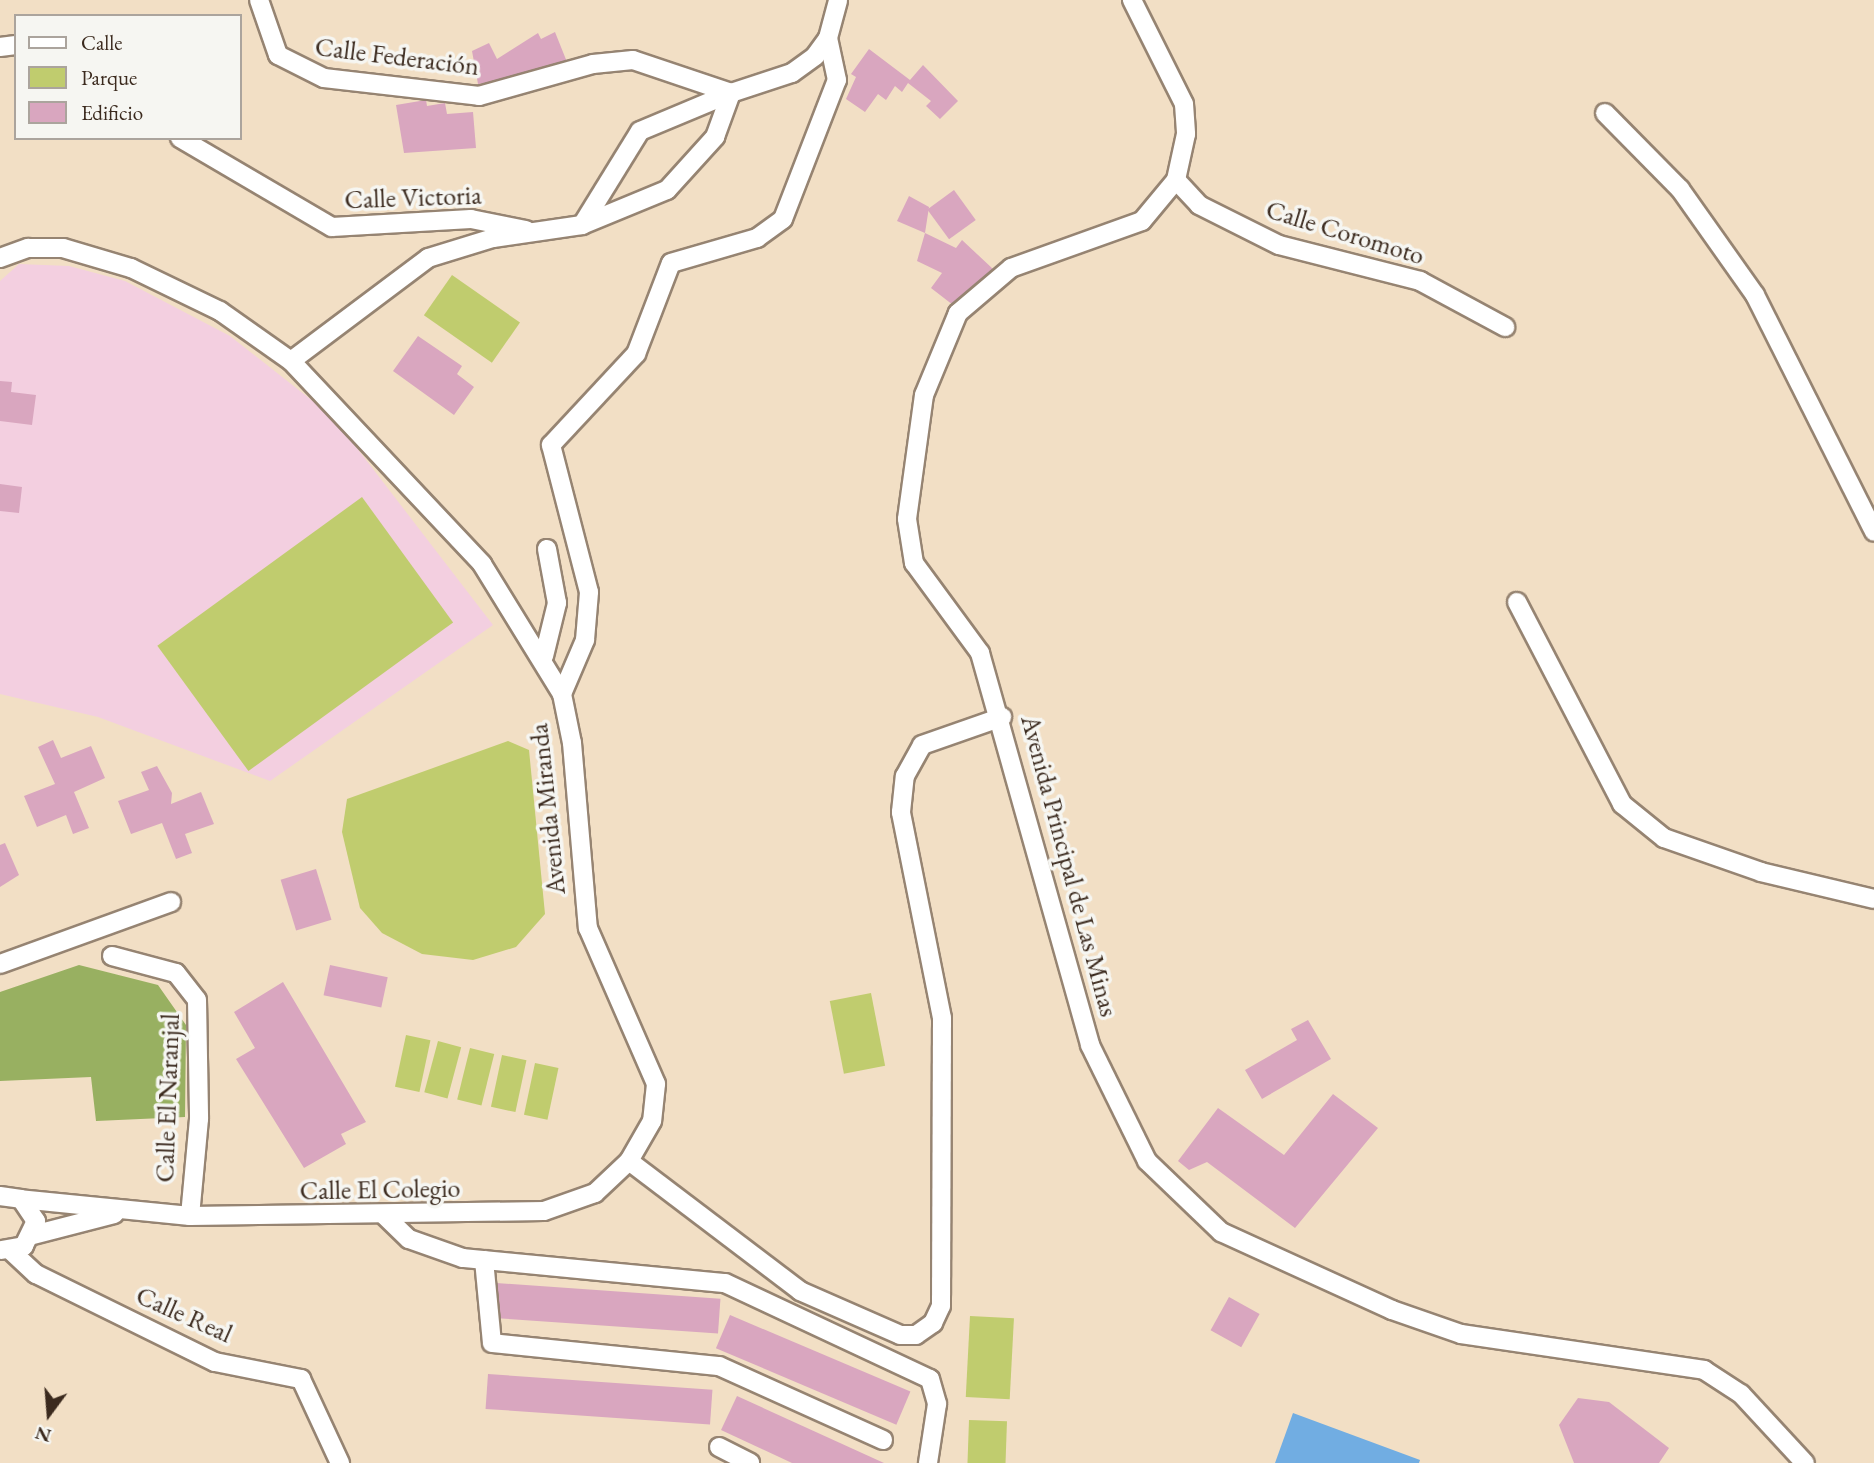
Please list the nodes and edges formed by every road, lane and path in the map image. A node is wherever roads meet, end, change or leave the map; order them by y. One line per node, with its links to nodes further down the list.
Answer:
1 (259, 0): 5 (street, Calle Federación)
2 (838, 0): 4 (street)
3 (1132, 0): 8 (street, Avenida Principal de Las Minas)
4 (828, 38): 5 (street); 18 (street)
5 (731, 93): 9 (street); 9 (street)
6 (1605, 113): 14 (street)
7 (183, 140): 10 (street, Calle Victoria)
8 (1176, 180): 12 (street, Calle Coromoto); 19 (street, Avenida Principal de Las Minas)
9 (582, 225): 10 (street)
10 (543, 234): 13 (street)
11 (0, 258): 13 (street, Avenida Miranda)
12 (1505, 327)
13 (291, 361): 17 (street, Avenida Miranda)
14 (1874, 532)
15 (547, 549): 17 (street)
16 (1517, 602): 20 (street)
17 (544, 656): 18 (street, Avenida Miranda)
18 (562, 694): 24 (street, Avenida Miranda)
19 (1002, 717): 24 (street); 38 (street, Avenida Principal de Las Minas)
20 (1874, 899)
21 (172, 902): 23 (street)
22 (112, 956): 28 (street, Calle El Naranjal)
23 (0, 964)
24 (629, 1161): 29 (street, Calle El Colegio)
25 (0, 1196): 26 (street, Calle El Colegio)
26 (21, 1199): 27 (street, Calle El Colegio); 30 (street)
27 (117, 1213): 28 (street, Calle El Colegio); 30 (street, Calle El Colegio)
28 (190, 1216): 29 (street, Calle El Colegio)
29 (386, 1216): 32 (street)
30 (33, 1235): 31 (street, Calle El Colegio)
31 (6, 1251): 35 (street, Calle Real)
32 (484, 1260): 33 (street); 37 (street)
33 (883, 1440)
34 (719, 1447): 36 (street)
35 (340, 1463)
36 (750, 1463)
37 (928, 1463)
38 (1805, 1463)

